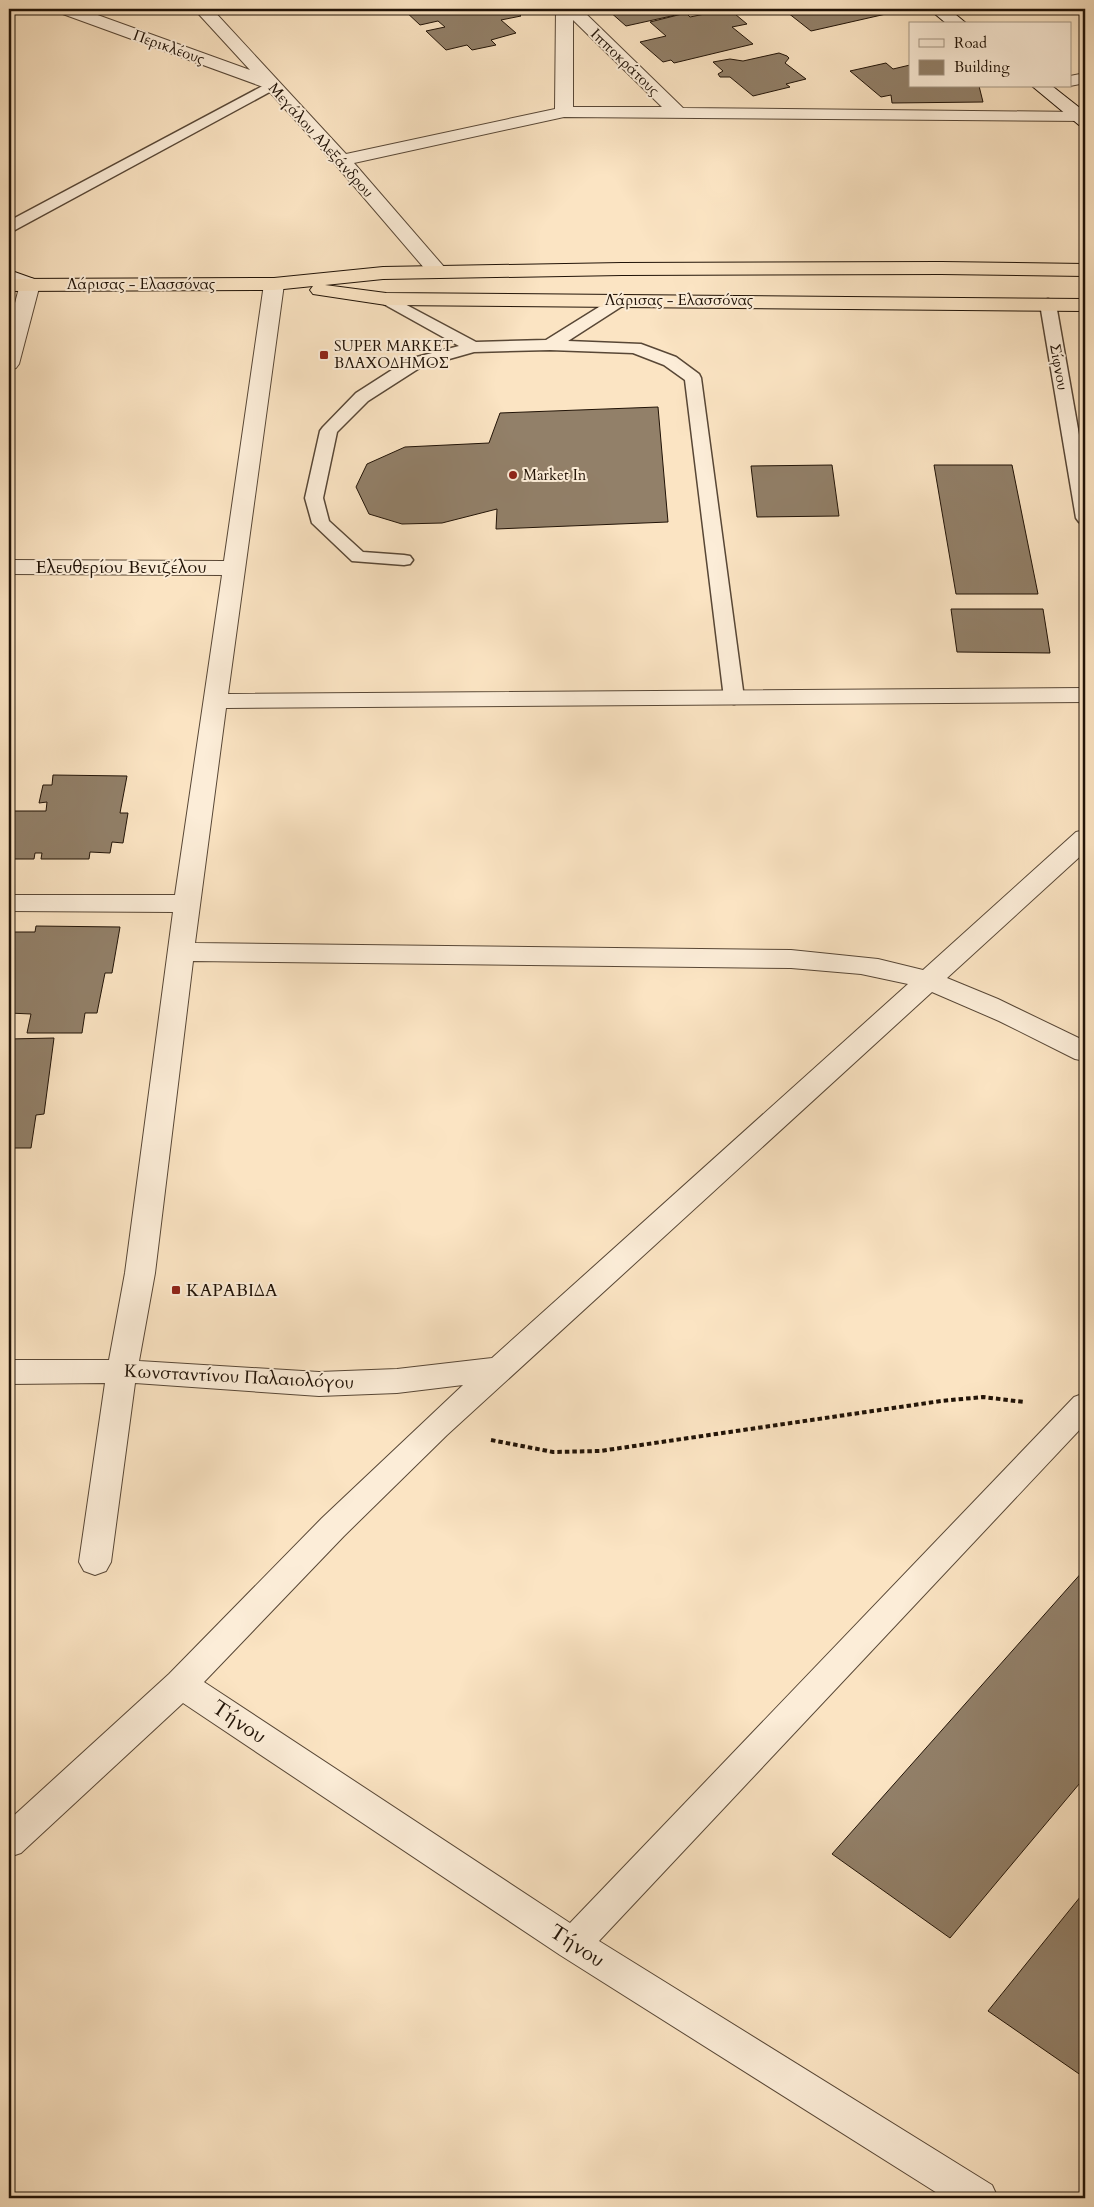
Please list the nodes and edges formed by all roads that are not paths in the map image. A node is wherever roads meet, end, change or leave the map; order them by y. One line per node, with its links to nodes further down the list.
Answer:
1 (66, 9): 9 (street, Περικλέους)
2 (203, 9): 9 (street, Μεγάλου Αλεξάνδρου)
3 (564, 9): 11 (street)
4 (571, 9): 12 (street, Ιπποκράτους)
5 (938, 9): 6 (street)
6 (955, 22)
7 (1085, 78): 8 (street)
8 (1072, 81)
9 (272, 84): 14 (street, Μεγάλου Αλεξάνδρου); 15 (lane)
10 (1046, 88): 13 (street)
11 (564, 112): 12 (street); 14 (street)
12 (680, 114): 13 (street)
13 (1083, 119)
14 (342, 160): 17 (street, Μεγάλου Αλεξάνδρου)
15 (9, 227)
16 (1080, 269): 17 (highway, Λάρισας - Ελασσόνας)
17 (438, 272): 20 (highway, Λάρισας - Ελασσόνας)
18 (9, 276): 19 (street)
19 (30, 284): 20 (highway, Λάρισας - Ελασσόνας); 21 (highway, Λάρισας - Ελασσόνας); 28 (street)
20 (274, 284): 22 (highway, Λάρισας - Ελασσόνας); 32 (street)
21 (9, 285)
22 (386, 299): 23 (highway, Λάρισας - Ελασσόνας); 27 (lane)
23 (621, 300): 24 (highway, Λάρισας - Ελασσόνας); 26 (lane)
24 (1048, 304): 25 (highway, Λάρισας - Ελασσόνας); 29 (lane, Σίφνου)
25 (1085, 305)
26 (550, 345): 27 (lane); 34 (lane)
27 (473, 346): 30 (lane)
28 (9, 364)
29 (1085, 518)
30 (404, 560)
31 (9, 567): 32 (street, Ελευθερίου Βενιζέλου)
32 (234, 568): 35 (street)
33 (1085, 695): 34 (street)
34 (734, 698): 35 (street)
35 (215, 701): 38 (street)
36 (1085, 838): 40 (street)
37 (9, 903): 38 (street)
38 (187, 904): 39 (street)
39 (181, 952): 40 (street); 43 (street)
40 (928, 981): 41 (street); 42 (street)
41 (1085, 1052)
42 (498, 1369): 43 (street, Κωνσταντίνου Παλαιολόγου); 47 (street)
43 (122, 1371): 44 (street, Κωνσταντίνου Παλαιολόγου); 46 (street)
44 (9, 1372)
45 (1079, 1411): 49 (street)
46 (95, 1562)
47 (181, 1684): 48 (street); 49 (street, Τήνου)
48 (9, 1842)
49 (573, 1944): 50 (street, Τήνου)
50 (979, 2198)

